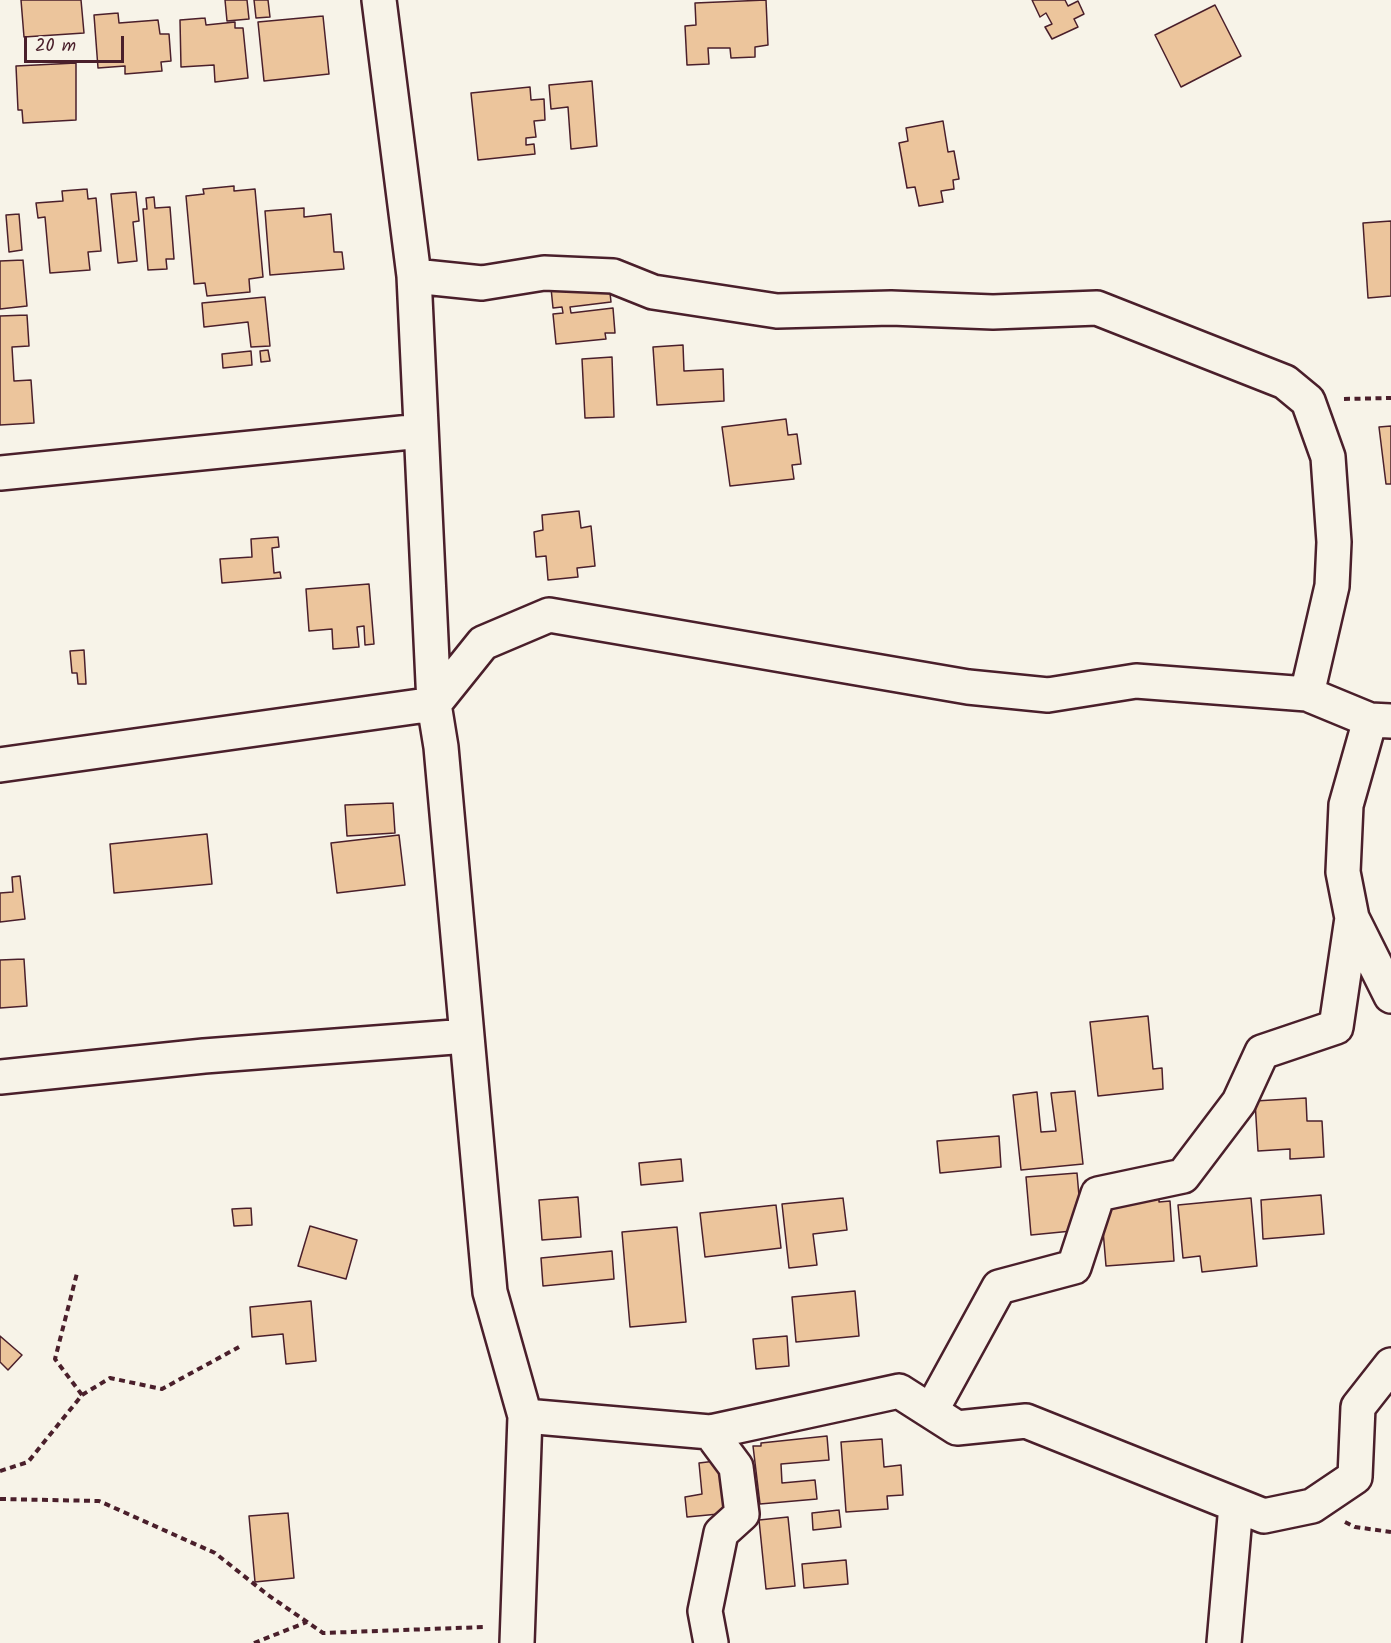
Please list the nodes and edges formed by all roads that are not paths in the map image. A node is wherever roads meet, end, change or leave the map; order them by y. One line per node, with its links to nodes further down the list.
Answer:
1 (379, 0): 2 (street)
2 (414, 276): 3 (street); 5 (street)
3 (421, 431): 4 (street); 6 (street)
4 (0, 473)
5 (1307, 694): 6 (street); 7 (street)
6 (434, 704): 8 (street); 11 (street)
7 (1381, 720): 9 (street)
8 (0, 765)
9 (1352, 918): 10 (street); 14 (street)
10 (1391, 996)
11 (467, 1036): 12 (street); 15 (street)
12 (0, 1077)
13 (1391, 1365): 17 (street)
14 (931, 1411): 16 (street); 17 (street)
15 (525, 1416): 16 (street); 18 (street)
16 (710, 1432): 19 (street)
17 (1236, 1505): 20 (street)
18 (518, 1635)
19 (711, 1643)
20 (1224, 1643)

